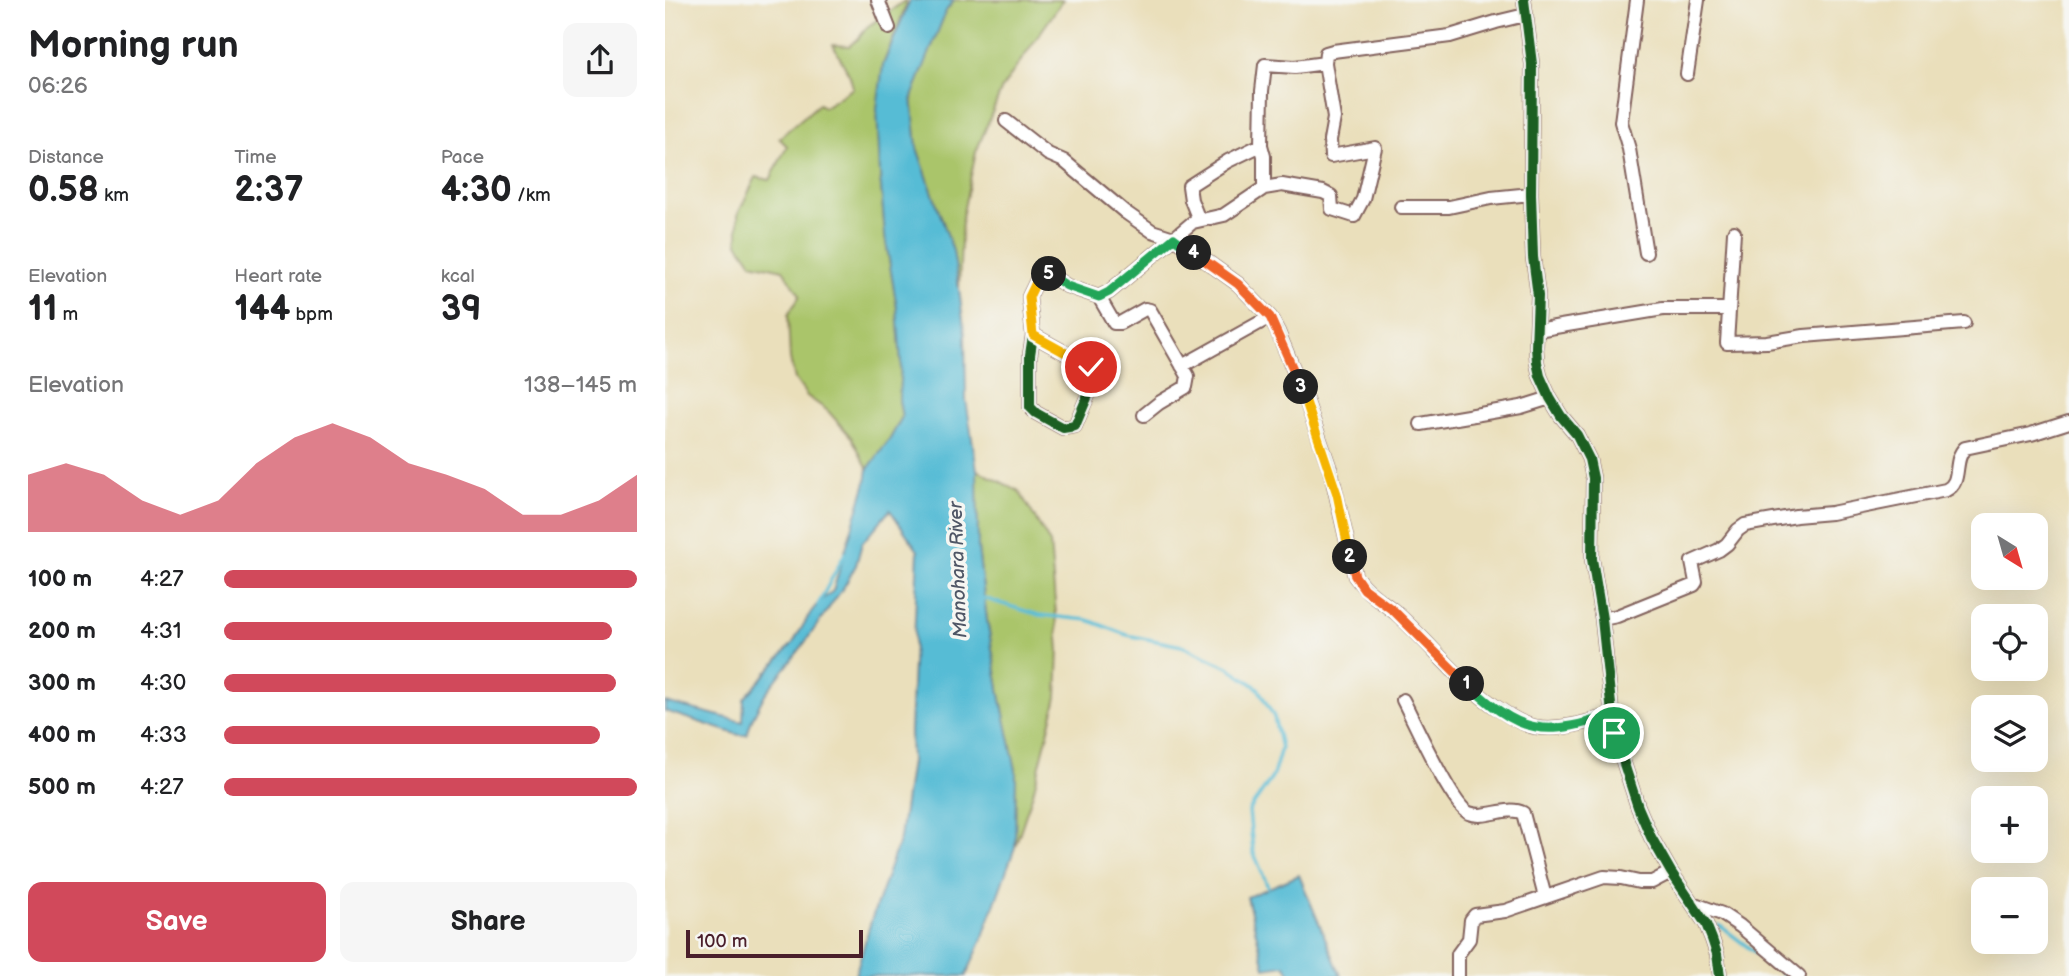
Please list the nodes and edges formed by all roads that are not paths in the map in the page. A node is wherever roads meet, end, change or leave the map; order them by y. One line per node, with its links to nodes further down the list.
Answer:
1 (878, 0): 6 (street)
2 (1524, 0): 5 (street)
3 (1637, 0): 17 (street)
4 (1698, 0): 8 (street)
5 (1525, 15): 7 (street); 12 (street)
6 (889, 28)
7 (1325, 63): 10 (street); 11 (street)
8 (1688, 74)
9 (1006, 121): 16 (street)
10 (1261, 145): 11 (street); 14 (street)
11 (1264, 188): 14 (street)
12 (1531, 194): 13 (street); 22 (street)
13 (1401, 207)
14 (1199, 220): 16 (street)
15 (1734, 232): 19 (street)
16 (1174, 238): 18 (street); 20 (street)
17 (1646, 253)
18 (1099, 297): 23 (street); 24 (street)
19 (1729, 309): 21 (street); 22 (street)
20 (1270, 317): 24 (street); 31 (street)
21 (1963, 323)
22 (1537, 330): 25 (street)
23 (1033, 335): 23 (street)
24 (1182, 366): 26 (street)
25 (1550, 398): 28 (street); 29 (street)
26 (1144, 415)
27 (2069, 422): 29 (street)
28 (1421, 424)
29 (1602, 619): 31 (street)
30 (1403, 700): 33 (street)
31 (1611, 715): 32 (street)
32 (1671, 872): 33 (street); 34 (street)
33 (1545, 897): 35 (street)
34 (1692, 903): 36 (street); 37 (street)
35 (1458, 976)
36 (1720, 976)
37 (1799, 976)

